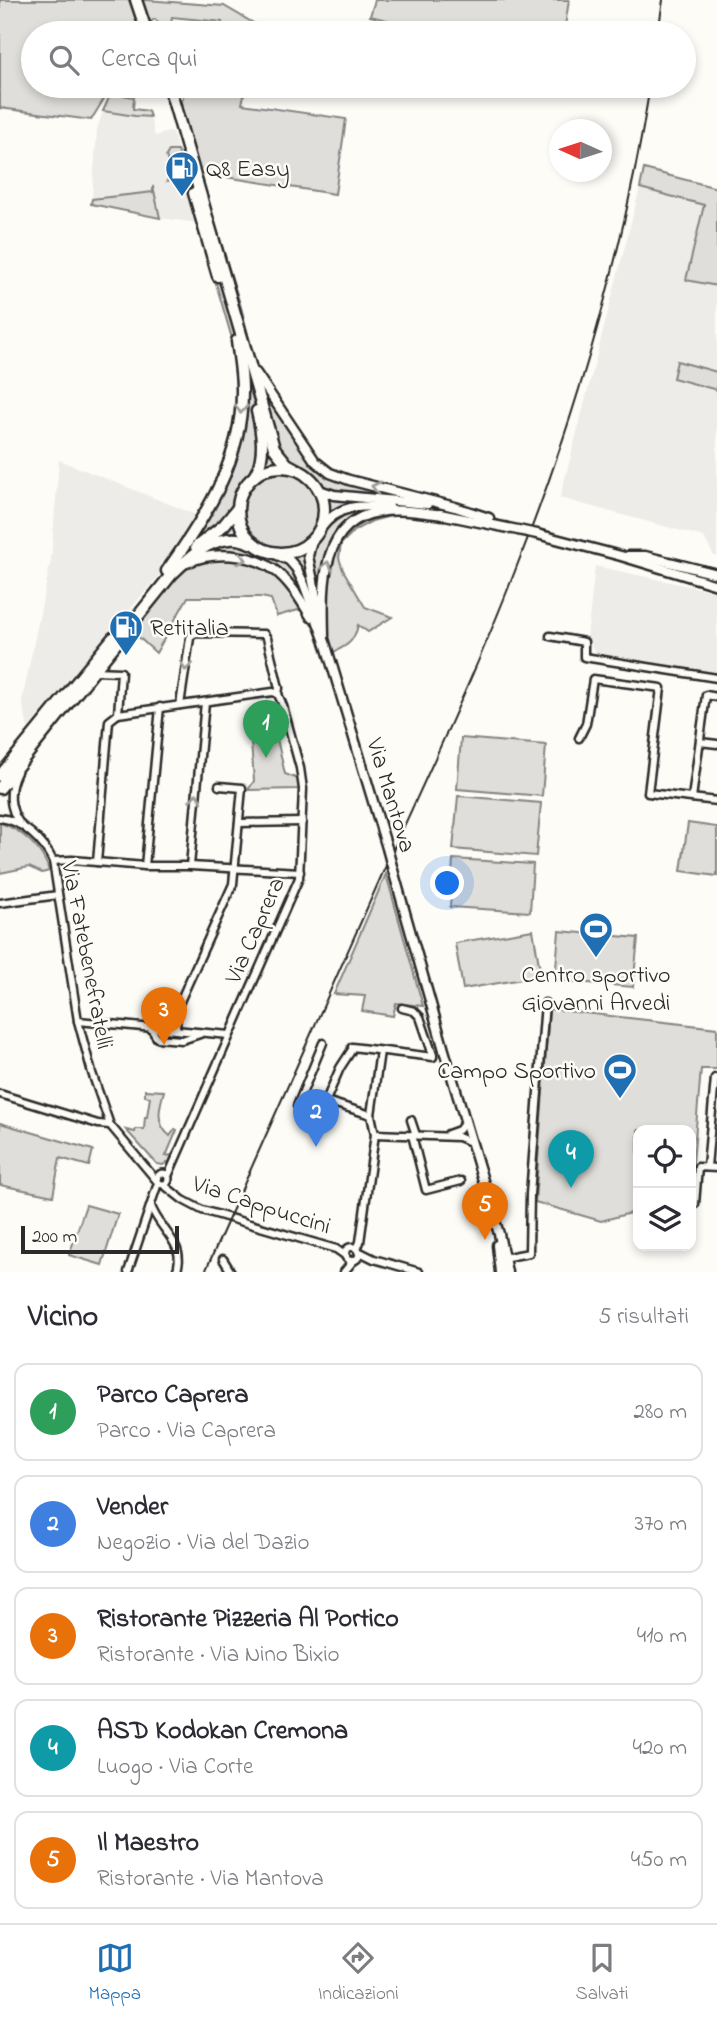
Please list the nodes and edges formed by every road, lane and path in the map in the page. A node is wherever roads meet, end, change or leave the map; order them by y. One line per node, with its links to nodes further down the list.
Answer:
1 (136, 0): 3 (main road)
2 (143, 0): 4 (main road)
3 (143, 21)
4 (149, 21)
5 (166, 98): 7 (main road)
6 (172, 98): 7 (main road)
7 (241, 342): 8 (main road); 9 (main road); 13 (main road, one-way to 7); 20 (main road, one-way to 20)
8 (298, 470): 9 (main road); 10 (main road)
9 (255, 475): 11 (main road)
10 (319, 490): 13 (main road); 14 (main road)
11 (237, 509): 17 (main road); 20 (main road)
12 (444, 515): 14 (main road); 15 (main road); 23 (main road, one-way to 12)
13 (489, 518): 15 (main road)
14 (320, 529): 16 (main road)
15 (518, 530): 19 (main road, bridge)
16 (312, 541): 18 (main road); 23 (main road)
17 (250, 542): 18 (main road); 20 (main road)
18 (275, 554): 23 (main road)
19 (621, 556): 21 (main road); 22 (main road)
20 (172, 570): 23 (main road, one-way to 23); 25 (main road); 37 (main road)
21 (717, 574)
22 (717, 585)
23 (322, 635): 68 (main road, Via Mantova, bridge)
24 (550, 636): 26 (street)
25 (94, 671): 32 (street); 36 (main road)
26 (717, 678)
27 (278, 694): 29 (street); 30 (street, Via Caprera, one-way to 30); 43 (street, Via Caprera)
28 (717, 696): 34 (street)
29 (205, 702): 30 (street); 49 (street, one-way to 29)
30 (180, 705): 31 (street)
31 (160, 707): 32 (street); 48 (street)
32 (118, 715): 47 (street)
33 (579, 738): 40 (street)
34 (700, 741): 35 (street); 40 (street)
35 (717, 744)
36 (28, 754): 39 (main road); 45 (street, Via Fatebenefratelli)
37 (0, 776)
38 (219, 786): 44 (street)
39 (0, 788)
40 (692, 798): 41 (street)
41 (717, 801)
42 (0, 818): 45 (street, Via Fatebenefratelli)
43 (302, 822): 44 (street); 51 (street, Via Caprera)
44 (239, 823): 50 (street)
45 (23, 828): 46 (street, Via Fatebenefratelli)
46 (54, 862): 47 (street); 52 (street, Via Fatebenefratelli)
47 (97, 862): 48 (street)
48 (145, 866): 49 (street)
49 (190, 866): 50 (street)
50 (234, 869): 51 (street); 58 (street)
51 (300, 872): 60 (street, Via Caprera)
52 (58, 895): 53 (street); 56 (street, Via Fatebenefratelli)
53 (0, 904)
54 (545, 1003): 85 (street)
55 (402, 1008): 62 (street)
56 (78, 1021): 57 (street); 69 (street, Via Fatebenefratelli)
57 (150, 1027): 58 (street); 59 (street)
58 (176, 1029): 59 (street)
59 (203, 1032): 60 (street)
60 (229, 1035): 76 (street, Via Caprera)
61 (323, 1043): 65 (street)
62 (380, 1051): 65 (street); 66 (street)
63 (717, 1079): 74 (street)
64 (0, 1094): 69 (street)
65 (326, 1101): 66 (street)
66 (371, 1115): 70 (street)
67 (411, 1120): 71 (street)
68 (465, 1122): 72 (street); 73 (main road, Via Mantova)
69 (110, 1125): 76 (street, Via Fatebenefratelli)
70 (375, 1134): 71 (street); 83 (street)
71 (414, 1135): 72 (street); 77 (street)
72 (443, 1136): 73 (street)
73 (471, 1142): 85 (main road, Via Mantova)
74 (707, 1167): 75 (street); 78 (street)
75 (717, 1168)
76 (162, 1180): 79 (street, Via Caprera); 82 (street, Via Cappuccini)
77 (461, 1181)
78 (696, 1192)
79 (151, 1205): 80 (street); 81 (street, Via Caprera)
80 (160, 1224): 81 (street); 90 (street)
81 (144, 1226): 89 (street, Via Caprera)
82 (336, 1249): 83 (street, Via Cappuccini); 84 (street, Via Cappuccini)
83 (354, 1249): 84 (street); 84 (street); 87 (street, Via Cappuccini)
84 (351, 1258): 87 (street, Via Cappuccini); 92 (street)
85 (502, 1258): 95 (main road, Via Mantova); 96 (main road, Via Mantova)
86 (223, 1259): 91 (street)
87 (374, 1259): 88 (street, Via Cappuccini)
88 (391, 1264): 93 (street); 94 (street, Via Cappuccini)
89 (128, 1272)
90 (176, 1272)
91 (231, 1272)
92 (344, 1272)
93 (389, 1272)
94 (419, 1272)
95 (500, 1272)
96 (507, 1272)

